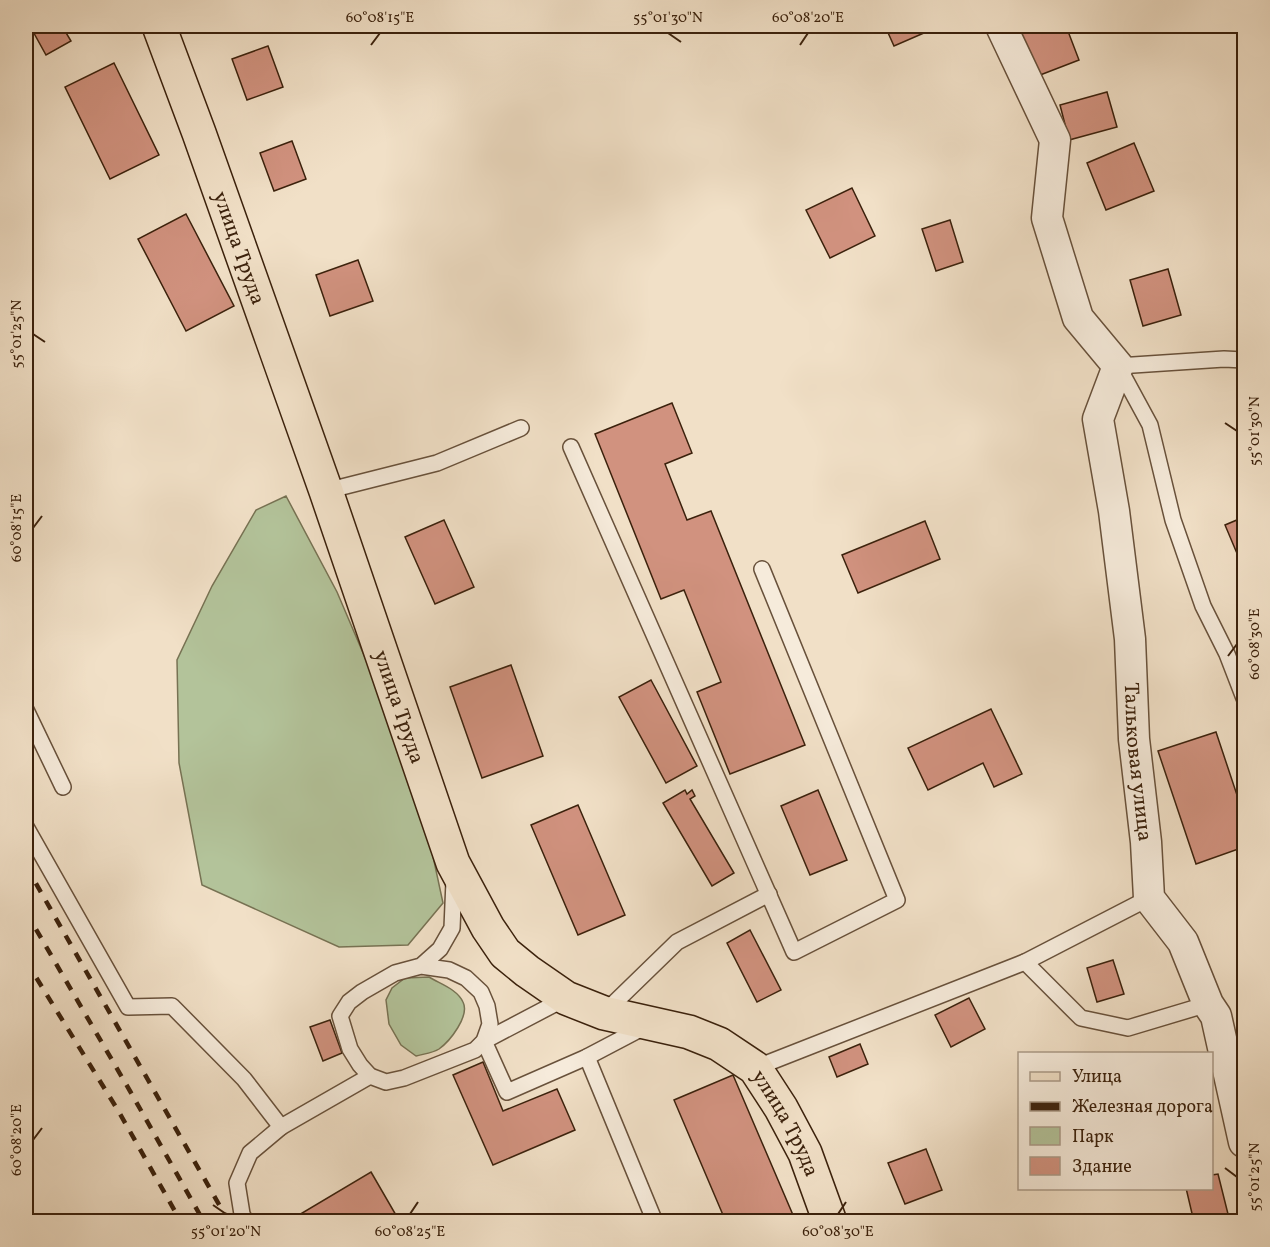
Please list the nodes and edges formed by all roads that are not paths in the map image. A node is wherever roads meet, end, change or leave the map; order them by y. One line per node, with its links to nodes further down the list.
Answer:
1 (159, 26): 7 (main road, улица Труда)
2 (1001, 26): 4 (street)
3 (1245, 360): 4 (lane)
4 (1118, 366): 9 (lane); 15 (street, Тальковая улица)
5 (521, 428): 7 (lane)
6 (571, 447): 14 (lane)
7 (326, 491): 13 (main road, улица Труда)
8 (762, 569): 14 (lane)
9 (1245, 698)
10 (26, 710): 11 (lane)
11 (63, 787)
12 (26, 827): 26 (lane)
13 (453, 863): 17 (lane); 18 (main road, улица Труда)
14 (769, 894): 20 (lane)
15 (1149, 898): 16 (lane); 19 (street)
16 (1024, 962): 19 (lane); 24 (lane)
17 (421, 966): 22 (lane); 25 (lane)
18 (566, 998): 20 (main road, улица Труда); 22 (lane)
19 (1208, 1004): 27 (street)
20 (604, 1013): 21 (main road, улица Труда)
21 (652, 1024): 23 (lane); 24 (main road, улица Труда)
22 (484, 1041): 23 (lane); 25 (lane)
23 (587, 1057): 29 (lane)
24 (755, 1068): 30 (main road, улица Труда)
25 (370, 1076): 26 (lane)
26 (280, 1127): 28 (lane)
27 (1245, 1142)
28 (246, 1221)
29 (655, 1221)
30 (830, 1221)

